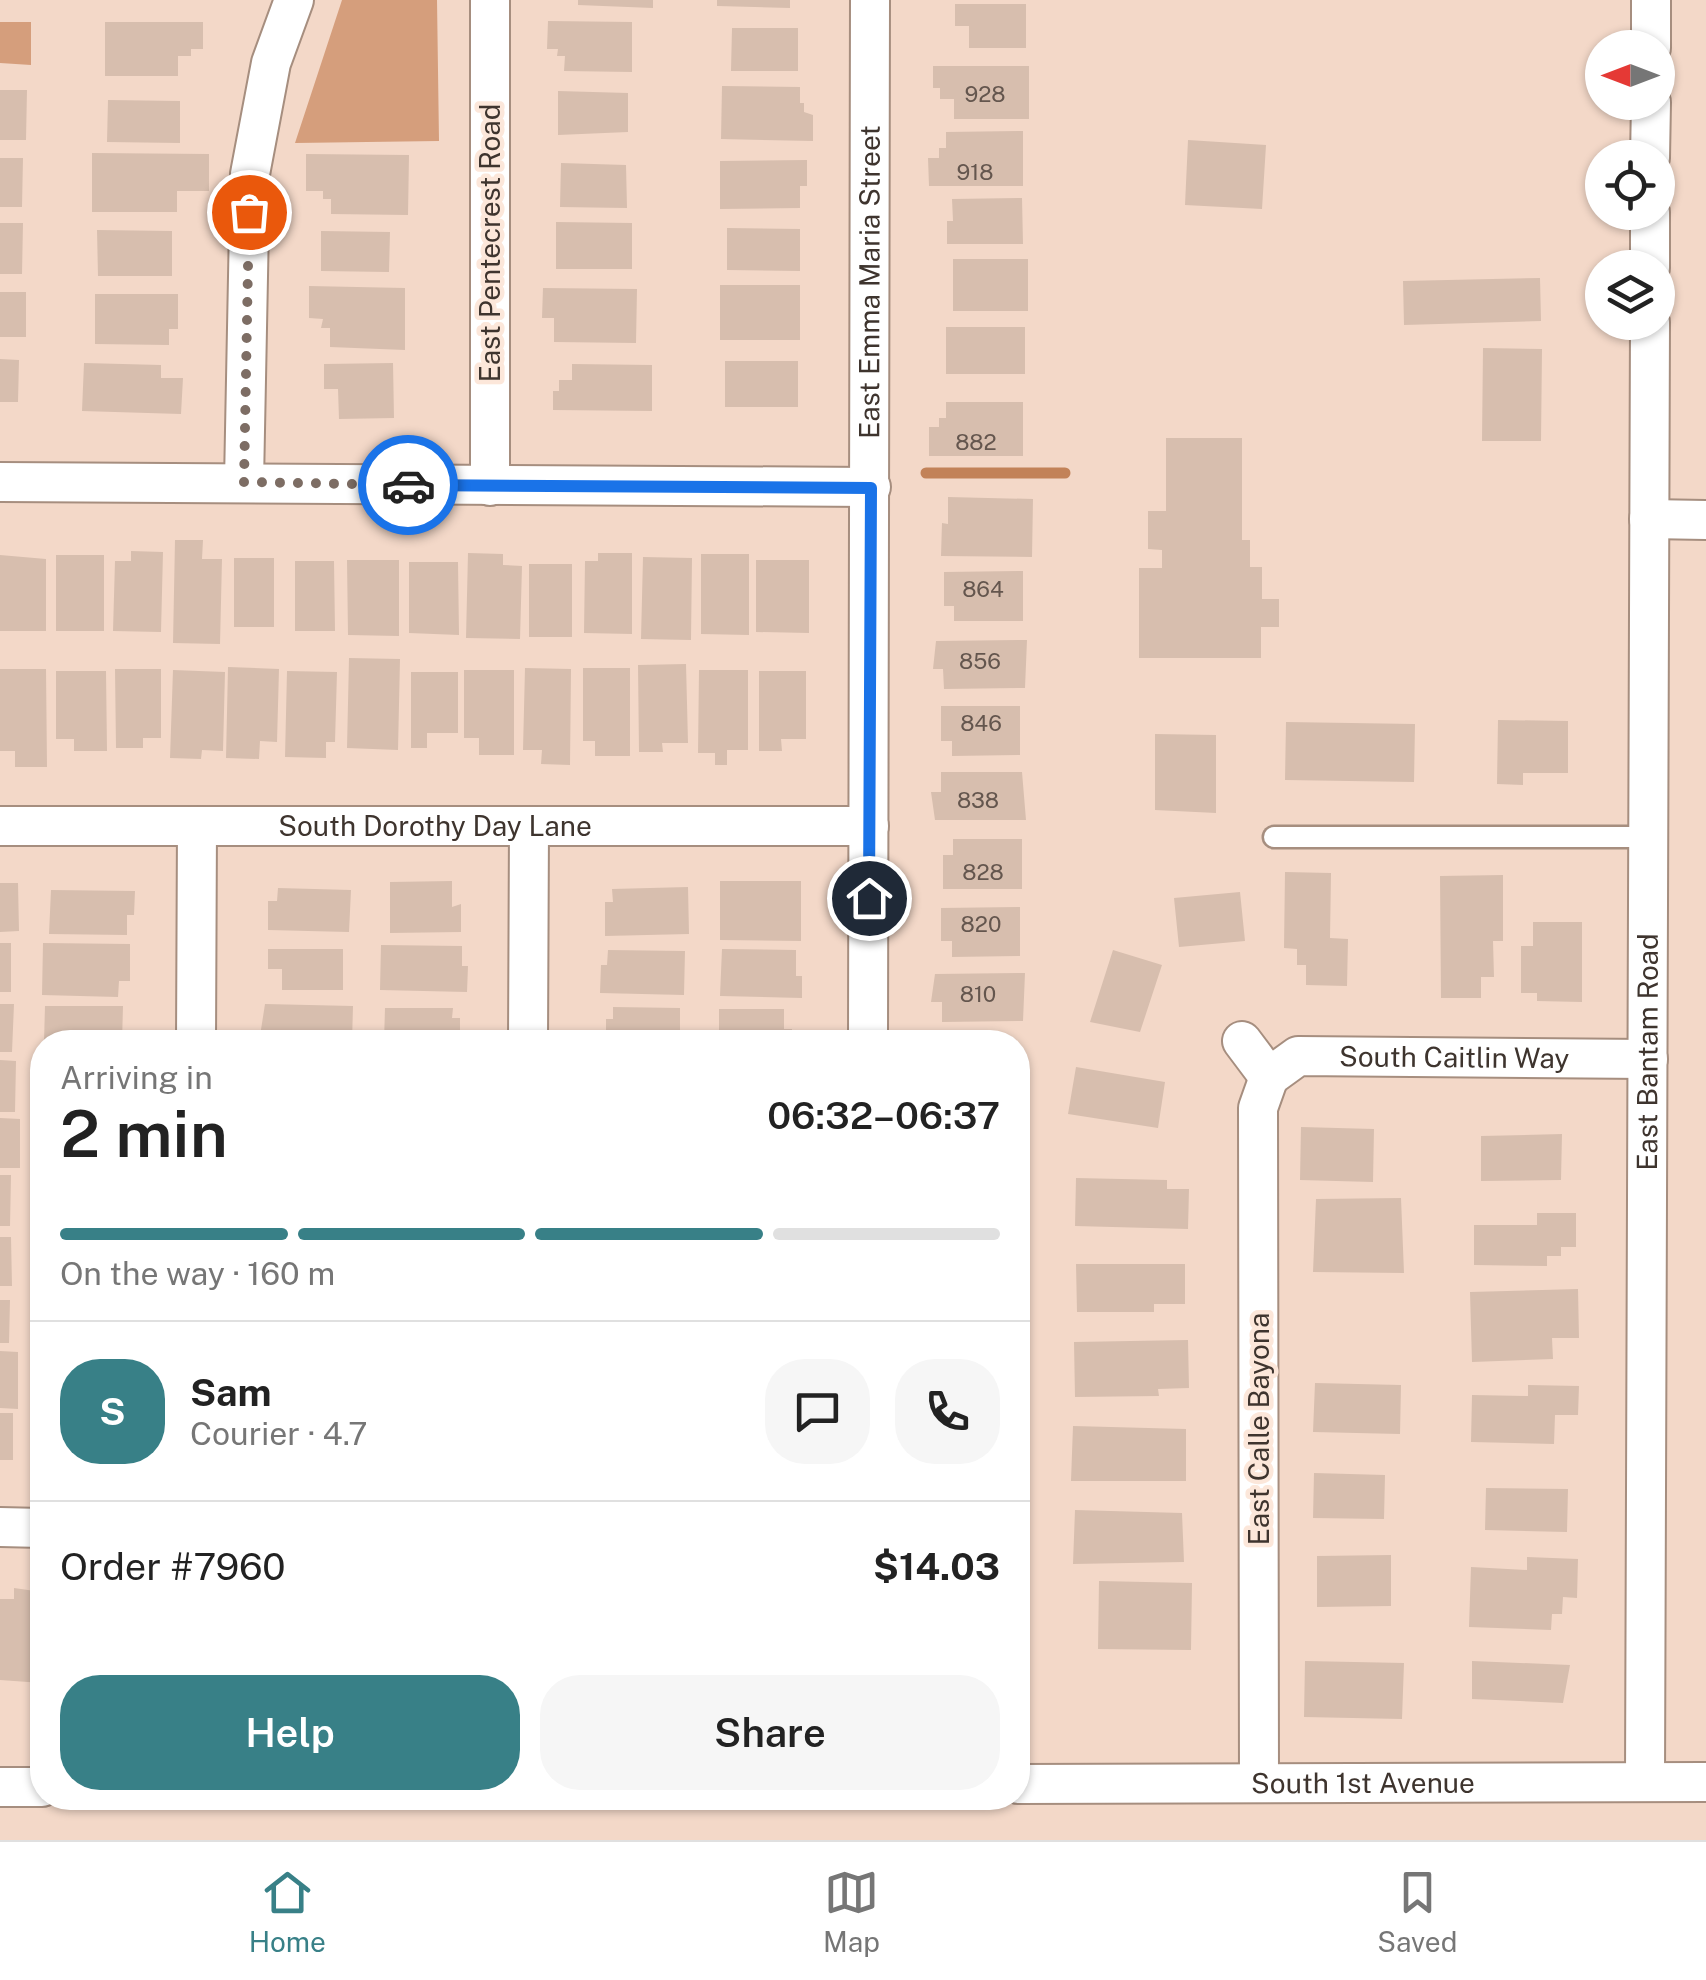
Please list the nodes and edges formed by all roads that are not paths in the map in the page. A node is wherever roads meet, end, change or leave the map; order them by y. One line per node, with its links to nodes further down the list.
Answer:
1 (294, 0): 8 (street)
2 (490, 0): 9 (street, East Pentecrest Road)
3 (870, 0): 10 (street, East Emma Maria Street)
4 (1651, 0): 5 (street)
5 (1651, 30)
6 (1650, 340): 11 (street, East Bantam Road)
7 (0, 482): 8 (street)
8 (244, 482): 9 (street)
9 (490, 486): 10 (street)
10 (871, 488): 16 (street, East Emma Maria Street)
11 (1650, 519): 12 (street); 18 (street, East Bantam Road)
12 (1706, 520)
13 (0, 826): 14 (street, South Dorothy Day Lane)
14 (197, 826): 15 (street, South Dorothy Day Lane); 19 (street)
15 (529, 826): 16 (street, South Dorothy Day Lane); 20 (street)
16 (870, 826): 21 (street, East Emma Maria Street)
17 (1274, 837): 18 (lane)
18 (1648, 837): 23 (street, East Bantam Road)
19 (196, 1030)
20 (528, 1030)
21 (868, 1030)
22 (1242, 1041): 24 (street)
23 (1648, 1059): 24 (street, South Caitlin Way); 27 (street, East Bantam Road)
24 (1268, 1077): 29 (street, East Calle Bayona)
25 (0, 1527): 26 (street)
26 (30, 1528)
27 (1644, 1782): 28 (street, South 1st Avenue); 29 (street, South 1st Avenue)
28 (1706, 1782)
29 (1260, 1783): 30 (street, South 1st Avenue)
30 (1030, 1784)
31 (30, 1787): 32 (street)
32 (0, 1788)

